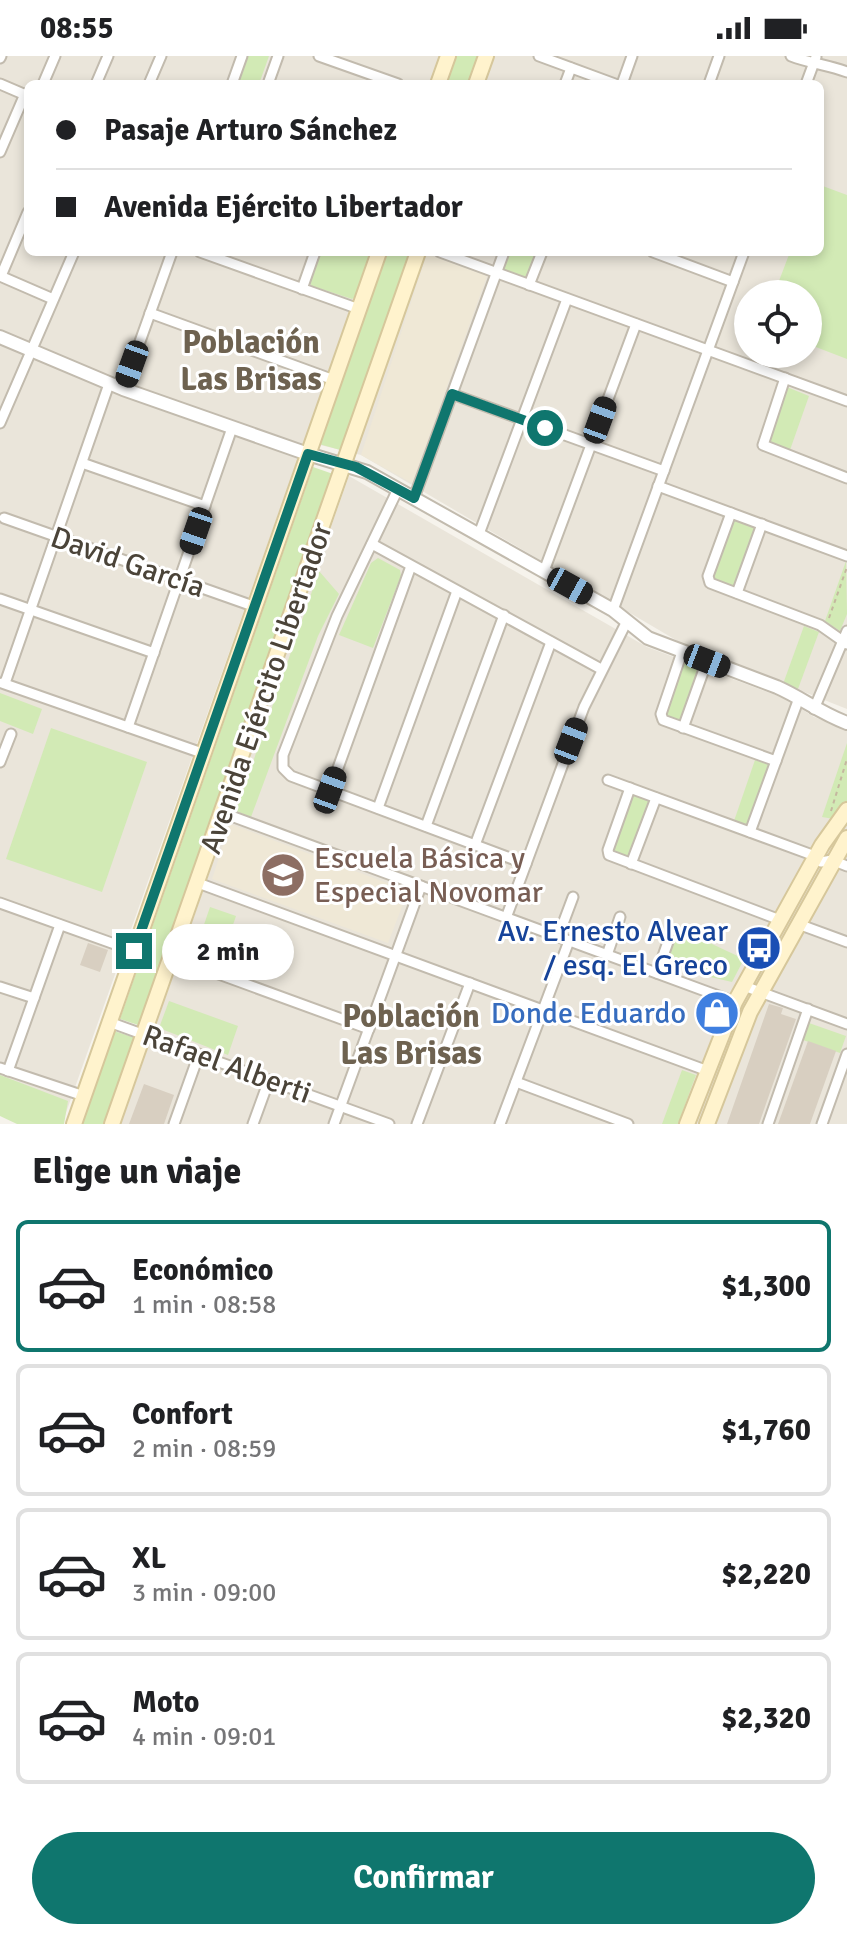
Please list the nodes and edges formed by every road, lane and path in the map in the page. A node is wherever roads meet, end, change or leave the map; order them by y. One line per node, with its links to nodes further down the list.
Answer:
1 (55, 56): 16 (street)
2 (108, 56): 17 (street)
3 (161, 56): 18 (street)
4 (242, 56): 19 (street)
5 (278, 56): 20 (street)
6 (319, 56): 21 (street)
7 (448, 56): 22 (main road)
8 (486, 56): 23 (main road)
9 (539, 56): 14 (street)
10 (632, 56): 26 (street)
11 (719, 56): 27 (street)
12 (791, 56): 13 (street)
13 (815, 59): 15 (street); 28 (street)
14 (571, 68): 24 (street); 25 (street)
15 (847, 72)
16 (45, 80)
17 (98, 80)
18 (151, 80)
19 (233, 80)
20 (269, 80)
21 (387, 80)
22 (439, 80)
23 (477, 80)
24 (566, 80)
25 (601, 80)
26 (623, 80)
27 (710, 80)
28 (807, 80)
29 (0, 84): 30 (street)
30 (24, 94)
31 (24, 101): 32 (street)
32 (0, 152)
33 (24, 221): 46 (street)
34 (72, 256): 50 (street)
35 (171, 256): 53 (street)
36 (211, 256): 49 (street)
37 (314, 256): 49 (street)
38 (378, 256): 52 (main road, Avenida Ejército Libertador)
39 (417, 256): 71 (main road, Avenida Ejército Libertador)
40 (451, 256): 45 (street)
41 (502, 256): 45 (street)
42 (540, 256): 48 (street)
43 (664, 256): 47 (street)
44 (743, 256): 47 (street)
45 (496, 273): 48 (street); 62 (street)
46 (0, 276): 50 (street)
47 (733, 282): 56 (street)
48 (529, 285): 51 (street)
49 (302, 289): 52 (street)
50 (53, 299): 57 (street)
51 (567, 299): 54 (street); 65 (street)
52 (359, 309): 59 (main road, Avenida Ejército Libertador)
53 (150, 313): 59 (street); 61 (street)
54 (636, 324): 56 (street); 68 (street)
55 (0, 337): 57 (street)
56 (708, 350): 58 (street); 72 (street)
57 (31, 351): 60 (street); 64 (street)
58 (785, 378): 63 (street); 73 (street)
59 (334, 380): 69 (main road, Avenida Ejército Libertador)
60 (109, 384): 61 (street); 70 (street)
61 (123, 389): 67 (street)
62 (452, 394): 65 (street); 76 (street)
63 (847, 401)
64 (4, 404): 66 (street)
65 (522, 419): 68 (street); 81 (street)
66 (0, 423)
67 (232, 428): 69 (street); 77 (street)
68 (591, 444): 72 (street); 87 (street)
69 (308, 454): 71 (street); 92 (main road, Avenida Ejército Libertador)
70 (82, 463): 77 (street); 82 (street)
71 (345, 464): 75 (street); 121 (main road, Avenida Ejército Libertador)
72 (664, 471): 74 (street)
73 (847, 478)
74 (658, 486): 78 (street); 94 (street)
75 (398, 489): 76 (street); 83 (street)
76 (414, 498): 81 (street)
77 (205, 506): 88 (street)
78 (731, 513): 80 (street); 90 (street)
79 (4, 518): 82 (street, David García)
80 (762, 524): 84 (street); 90 (street)
81 (479, 534): 87 (street)
82 (56, 537): 88 (street, David García); 93 (street)
83 (372, 544): 85 (street); 117 (street)
84 (847, 556)
85 (411, 566): 89 (street); 117 (street)
86 (847, 566): 97 (path)
87 (544, 571): 94 (street)
88 (179, 580): 92 (street, David García); 101 (street)
89 (457, 591): 95 (street); 119 (street)
90 (737, 593): 97 (street)
91 (0, 599): 93 (street)
92 (253, 606): 111 (main road, Avenida Ejército Libertador)
93 (30, 610): 101 (street); 104 (street)
94 (613, 610): 96 (street)
95 (504, 615): 99 (street); 122 (street)
96 (627, 621): 100 (street); 103 (street)
97 (826, 627): 98 (street)
98 (846, 639): 106 (street)
99 (551, 642): 103 (street); 126 (street)
100 (682, 652): 102 (street); 109 (street)
101 (154, 653): 108 (street)
102 (707, 661): 105 (street); 109 (street)
103 (601, 669): 129 (street)
104 (2, 683): 108 (street)
105 (799, 698): 106 (street); 114 (street)
106 (814, 709): 107 (street)
107 (847, 723)
108 (128, 727): 111 (street)
109 (683, 728): 114 (street)
110 (11, 734): 112 (street)
111 (202, 753): 143 (main road, Avenida Ejército Libertador)
112 (1, 755)
113 (847, 759): 124 (path)
114 (776, 761): 123 (street)
115 (608, 780): 116 (street)
116 (630, 788): 118 (street); 130 (street)
117 (330, 790): 119 (street)
118 (656, 798): 123 (street); 130 (street)
119 (378, 808): 122 (street)
120 (847, 810): 124 (main road)
121 (223, 813): 131 (main road, Avenida Ejército Libertador); 132 (street)
122 (426, 826): 126 (street)
123 (750, 832): 127 (street)
124 (829, 833): 127 (main road)
125 (847, 838): 128 (main road)
126 (475, 845): 129 (street)
127 (815, 856): 128 (street); 137 (main road)
128 (840, 863): 138 (main road)
129 (526, 864): 136 (street)
130 (631, 864): 137 (street)
131 (198, 883): 145 (street); 146 (main road, Avenida Ejército Libertador)
132 (421, 886): 136 (street); 145 (street)
133 (573, 897): 140 (street)
134 (0, 903): 139 (street)
135 (620, 917): 144 (street)
136 (506, 918): 140 (street)
137 (780, 920): 149 (main road)
138 (798, 924): 142 (street); 151 (main road)
139 (60, 925): 143 (street); 152 (street)
140 (564, 939): 144 (street); 155 (street)
141 (669, 939): 147 (street)
142 (847, 942)
143 (134, 951): 156 (main road, Avenida Ejército Libertador)
144 (607, 955): 147 (street)
145 (396, 956): 148 (street); 158 (street)
146 (172, 957): 158 (street); 159 (main road, Avenida Ejército Libertador)
147 (657, 973): 153 (street)
148 (470, 983): 155 (street); 174 (street)
149 (744, 986): 151 (street); 153 (main road)
150 (0, 987): 152 (street)
151 (760, 991): 154 (street); 178 (main road)
152 (34, 998): 162 (street)
153 (735, 1002): 163 (main road)
154 (808, 1009): 157 (street); 179 (street)
155 (543, 1010): 163 (street); 165 (street)
156 (109, 1022): 159 (street, Rafael Alberti); 166 (main road, Avenida Ejército Libertador)
157 (847, 1024)
158 (369, 1029): 167 (street)
159 (145, 1034): 160 (street, Rafael Alberti); 169 (main road, Avenida Ejército Libertador)
160 (199, 1054): 164 (street, Rafael Alberti); 170 (street)
161 (847, 1054): 180 (street)
162 (4, 1070): 166 (street)
163 (708, 1071): 177 (main road)
164 (269, 1080): 167 (street, Rafael Alberti); 171 (street)
165 (516, 1082): 175 (street); 176 (street)
166 (84, 1096): 168 (main road, Avenida Ejército Libertador)
167 (341, 1106): 172 (street); 173 (street, Rafael Alberti)
168 (74, 1124)
169 (112, 1124)
170 (174, 1124)
171 (253, 1124)
172 (334, 1124)
173 (389, 1124)
174 (417, 1124)
175 (500, 1124)
176 (628, 1124)
177 (687, 1124)
178 (707, 1124)
179 (768, 1124)
180 (822, 1124)

